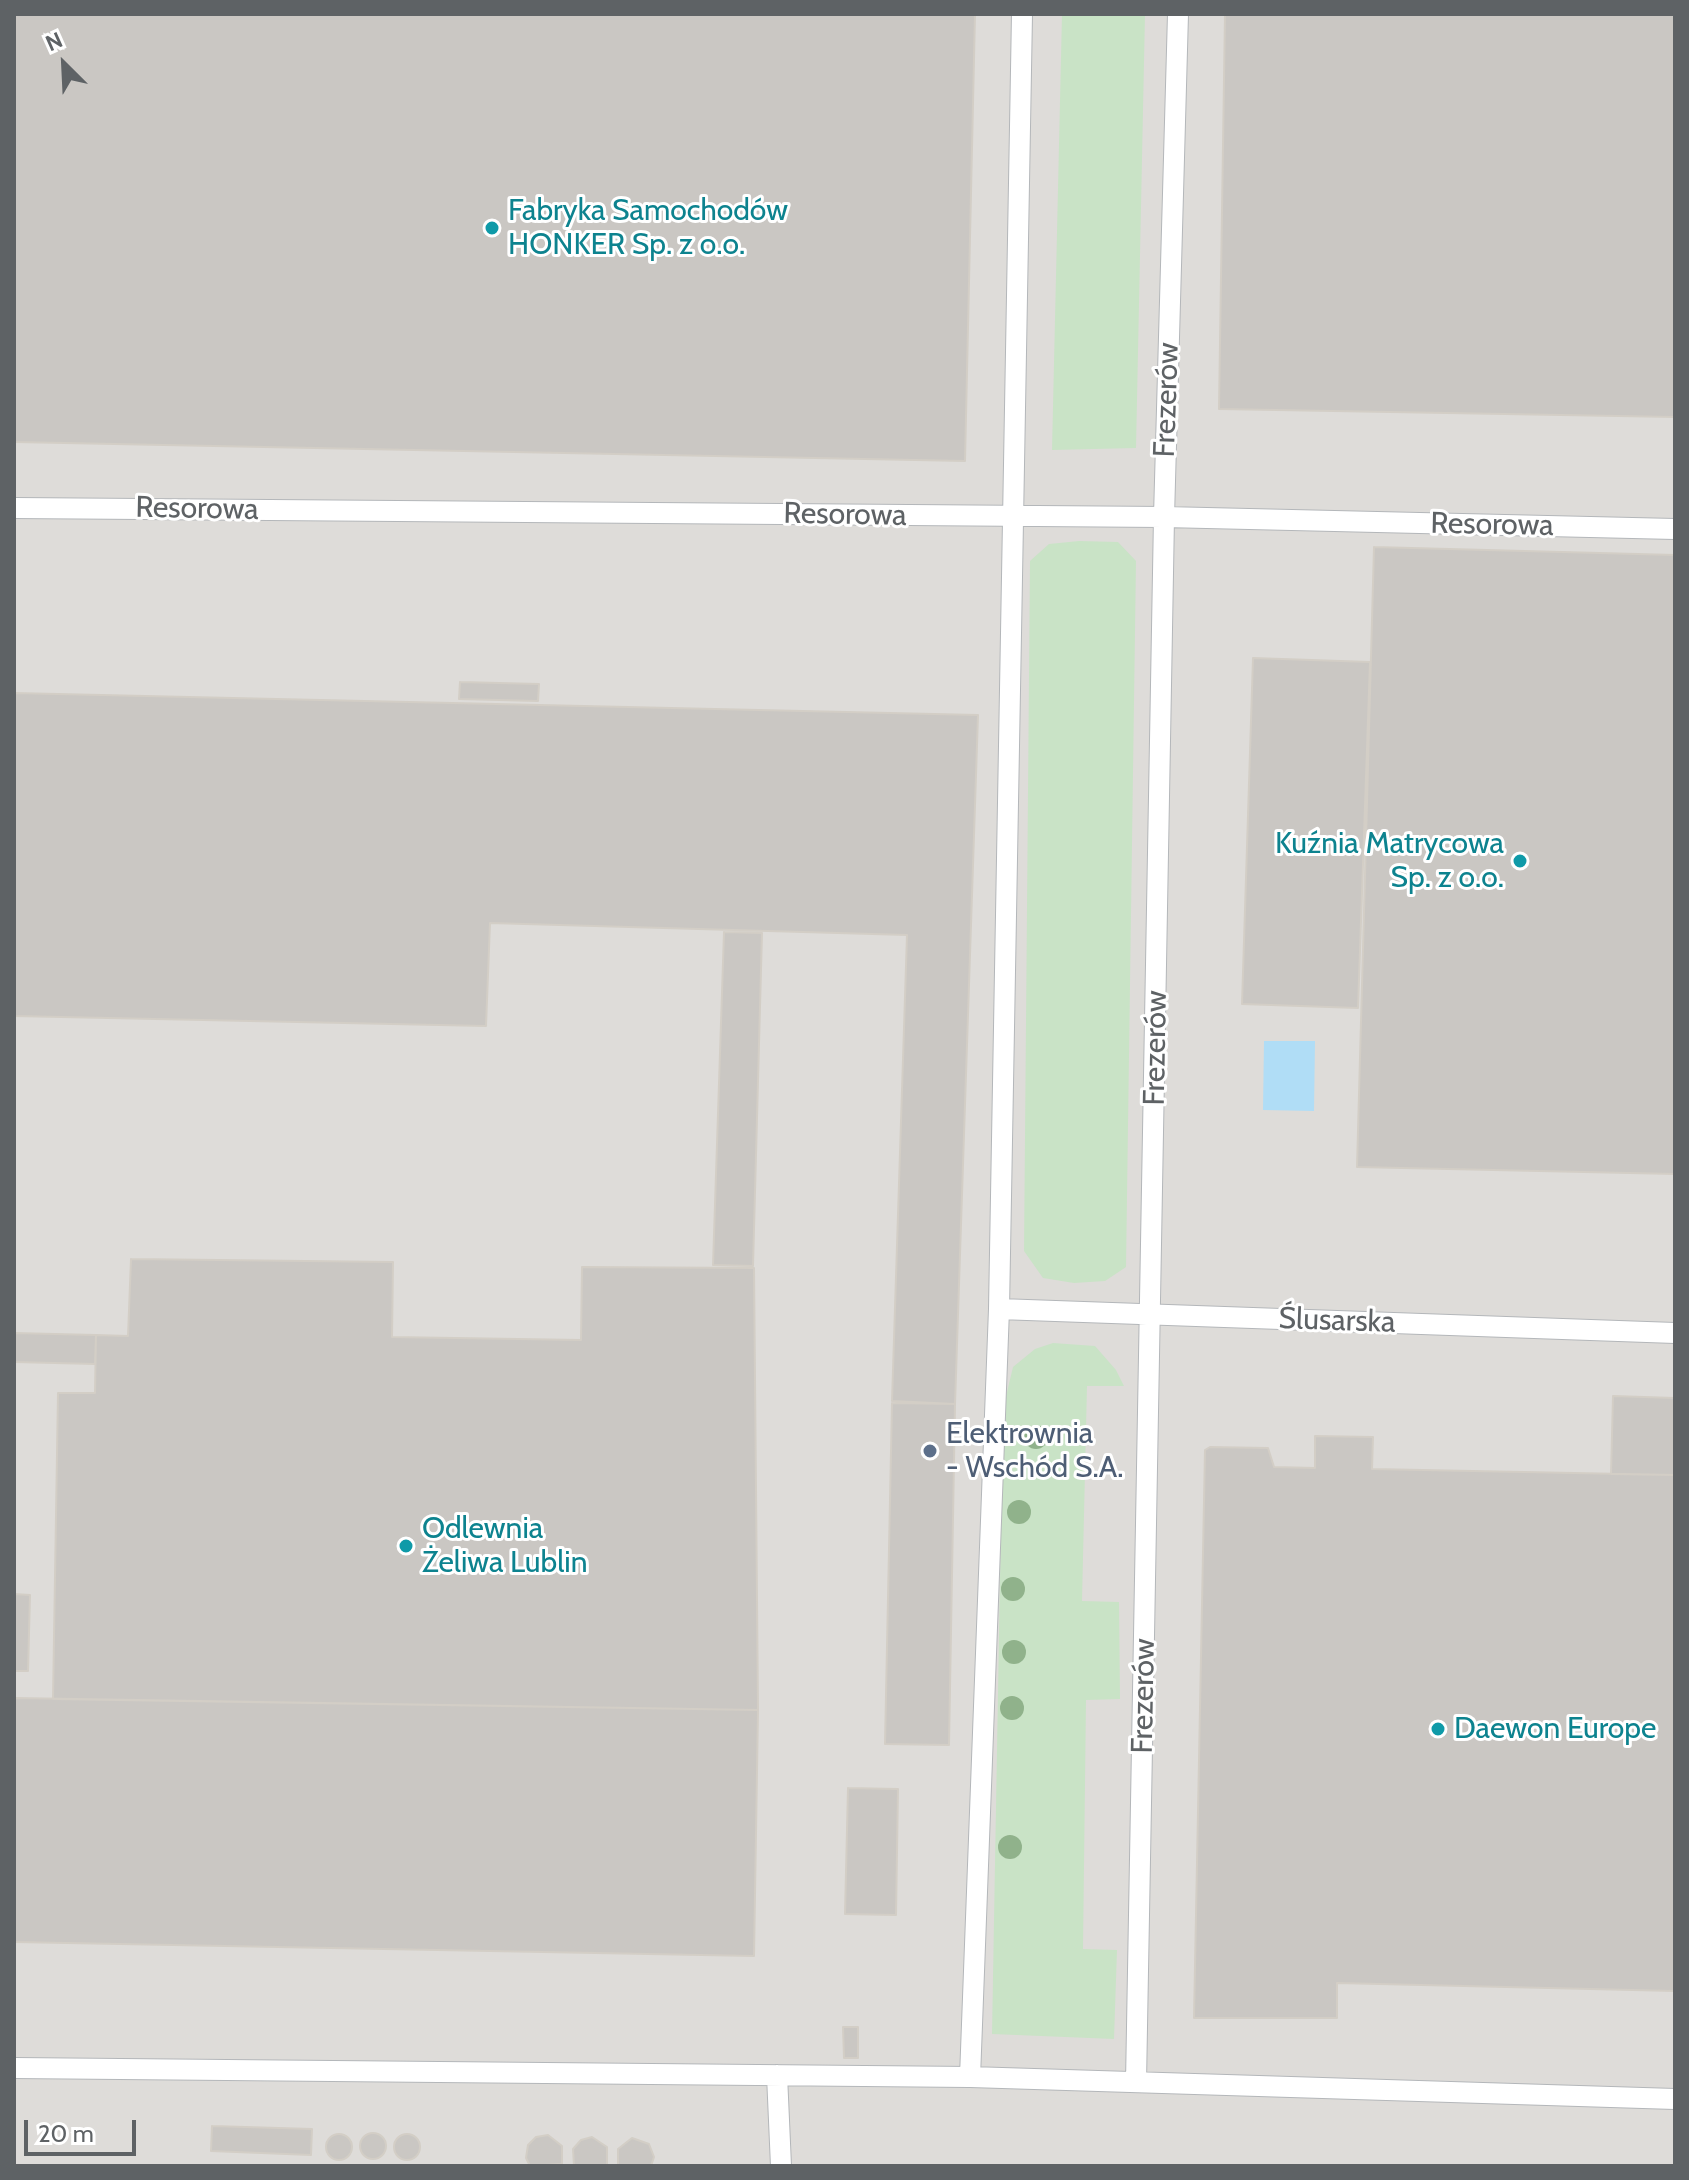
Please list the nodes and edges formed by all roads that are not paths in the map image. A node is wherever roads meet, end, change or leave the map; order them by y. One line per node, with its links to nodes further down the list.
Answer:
1 (1022, 14): 4 (lane)
2 (1178, 14): 5 (lane, Frezerów)
3 (14, 508): 4 (lane, Resorowa)
4 (1010, 517): 5 (lane, Resorowa); 7 (lane)
5 (1164, 517): 6 (lane, Resorowa); 8 (lane, Frezerów)
6 (1675, 529)
7 (999, 1309): 8 (lane, Ślusarska); 12 (lane)
8 (1151, 1315): 9 (lane, Ślusarska); 13 (lane, Frezerów)
9 (1675, 1333)
10 (14, 2068): 11 (lane)
11 (777, 2075): 12 (lane); 15 (lane)
12 (970, 2077): 13 (lane)
13 (1136, 2082): 14 (lane)
14 (1675, 2099)
15 (781, 2166)

